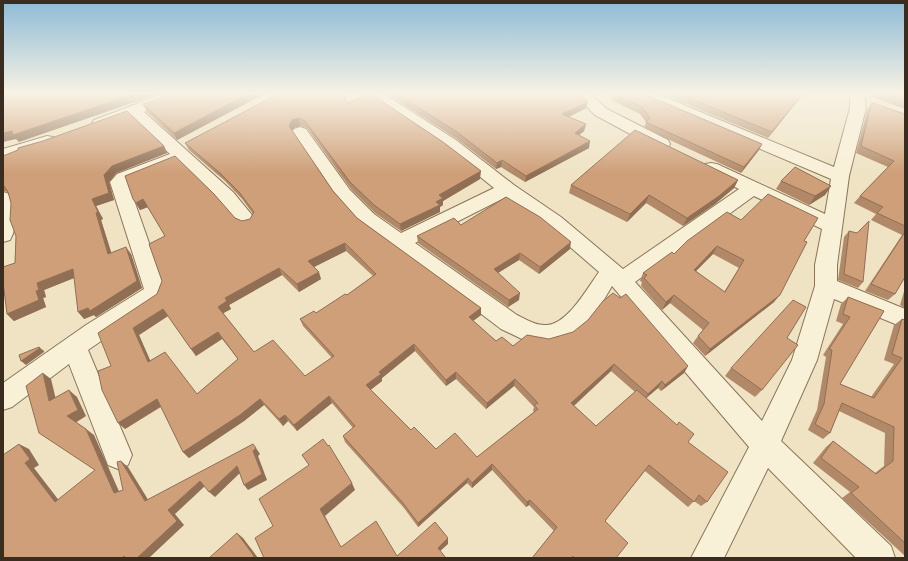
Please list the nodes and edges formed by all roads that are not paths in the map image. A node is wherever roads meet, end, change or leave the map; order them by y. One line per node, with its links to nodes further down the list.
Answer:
1 (108, 120): 7 (street)
2 (145, 120): 10 (street)
3 (413, 120): 16 (street)
4 (617, 120): 11 (street)
5 (706, 120): 14 (street)
6 (855, 120): 14 (street)
7 (83, 129)
8 (300, 132): 21 (street)
9 (62, 136): 12 (street)
10 (181, 149): 18 (street); 25 (street)
11 (678, 152)
12 (3, 154)
13 (699, 162): 15 (street)
14 (840, 176): 19 (street)
15 (753, 188): 19 (street); 22 (street)
16 (507, 189): 21 (street); 22 (street)
17 (3, 198): 20 (street)
18 (246, 220)
19 (833, 226): 23 (street)
20 (3, 235)
21 (398, 242): 22 (street)
22 (616, 276): 27 (street)
23 (826, 286): 24 (street); 27 (street)
24 (905, 319)
25 (75, 348): 26 (street); 28 (street)
26 (3, 398)
27 (765, 445): 29 (street); 30 (street)
28 (118, 455)
29 (871, 554)
30 (707, 558)

